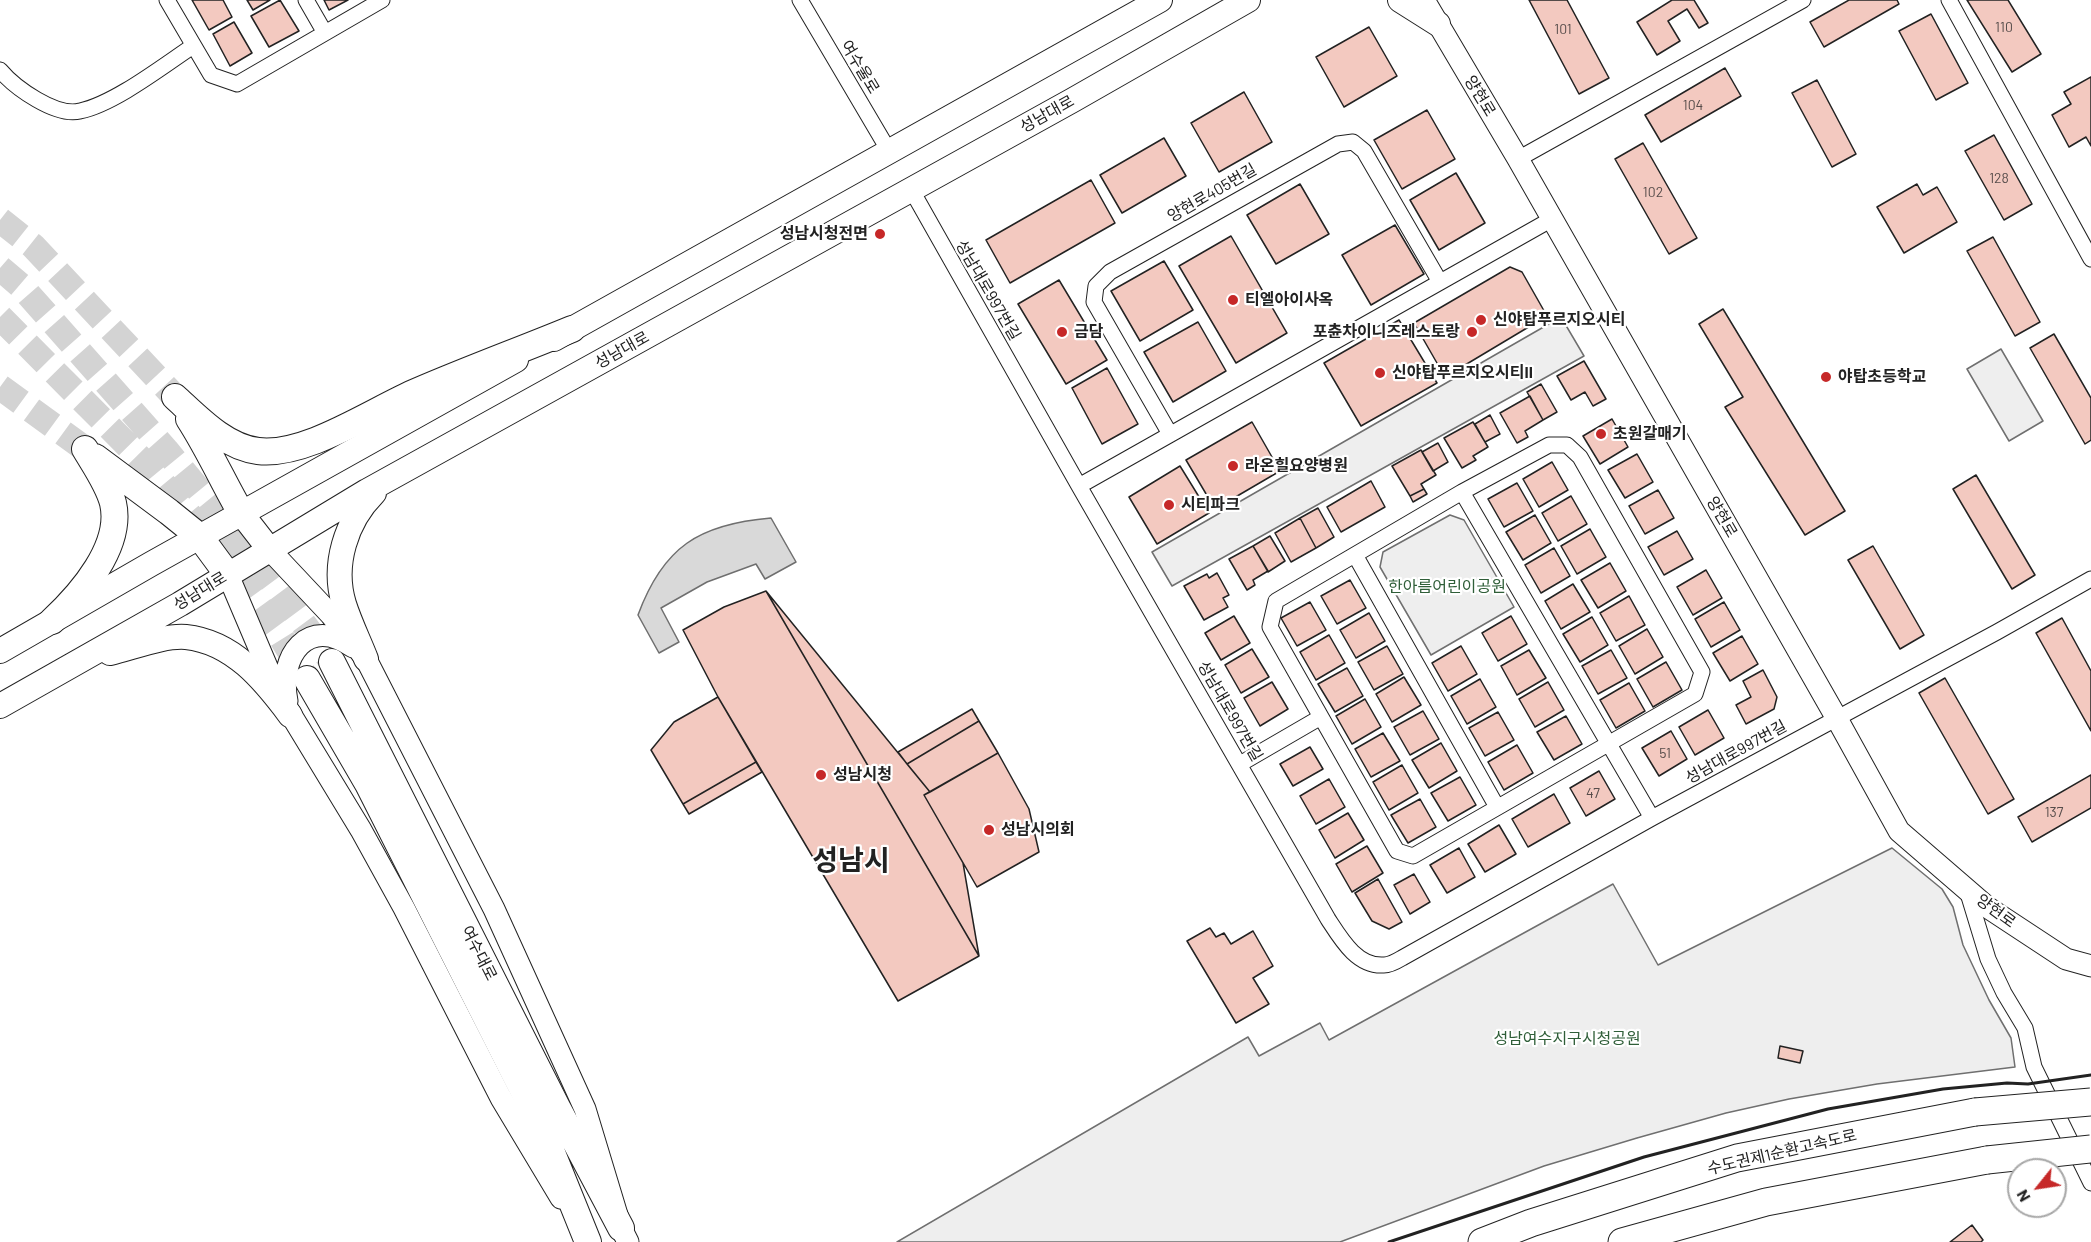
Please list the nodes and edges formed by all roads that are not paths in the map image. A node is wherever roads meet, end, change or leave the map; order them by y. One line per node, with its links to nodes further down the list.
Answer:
1 (167, 0): 13 (street)
2 (306, 0): 12 (street)
3 (382, 0): 12 (street)
4 (800, 0): 15 (street, 여수울로)
5 (1160, 0): 15 (main road)
6 (1248, 0): 17 (main road, 성남대로)
7 (1400, 0): 11 (main road)
8 (1424, 0): 11 (main road, 양현로)
9 (1803, 0): 16 (street)
10 (1949, 0): 19 (street)
11 (1438, 24): 16 (main road, 양현로)
12 (325, 33): 13 (street)
13 (194, 46): 14 (street)
14 (0, 70)
15 (889, 151): 21 (main road)
16 (1518, 159): 18 (main road, 양현로)
17 (911, 189): 23 (main road, 성남대로); 24 (street, 성남대로997번길)
18 (1552, 219): 20 (street); 41 (main road, 양현로)
19 (2091, 259)
20 (1440, 282): 22 (street); 22 (street, 양현로405번길)
21 (572, 329): 26 (main road); 26 (highway)
22 (1170, 434): 24 (street)
23 (391, 478): 28 (main road, 성남대로); 34 (main road)
24 (1079, 486): 43 (street, 성남대로997번길)
25 (1462, 492): 29 (street); 42 (street); 42 (street)
26 (241, 513): 27 (main road); 28 (main road)
27 (200, 537): 30 (highway); 32 (main road); 32 (highway)
28 (269, 549): 30 (main road, 성남대로); 34 (main road)
29 (1355, 555): 40 (street); 44 (street)
30 (228, 575): 35 (main road, 성남대로); 39 (main road)
31 (2091, 579): 41 (street, 성남대로997번길)
32 (52, 621): 33 (main road)
33 (0, 651)
34 (366, 659): 39 (main road); 51 (main road)
35 (81, 660): 38 (main road, 성남대로); 39 (main road)
36 (332, 662): 51 (highway, 여수대로)
37 (307, 679): 52 (highway, 여수대로)
38 (0, 706)
39 (290, 715): 52 (main road)
40 (1321, 717): 43 (street); 44 (street)
41 (1836, 717): 45 (street, 성남대로997번길); 46 (main road, 양현로)
42 (1609, 743): 44 (street); 45 (street)
43 (1240, 764): 45 (street, 성남대로997번길)
44 (1497, 807)
45 (1652, 818)
46 (1967, 890): 47 (main road, 양현로); 50 (street)
47 (2091, 966)
48 (2091, 1102): 53 (highway, 수도권제1순환고속도로, bridge)
49 (2091, 1149): 54 (highway, bridge)
50 (2091, 1184)
51 (625, 1235)
52 (588, 1242)
53 (1482, 1242)
54 (1622, 1242)

